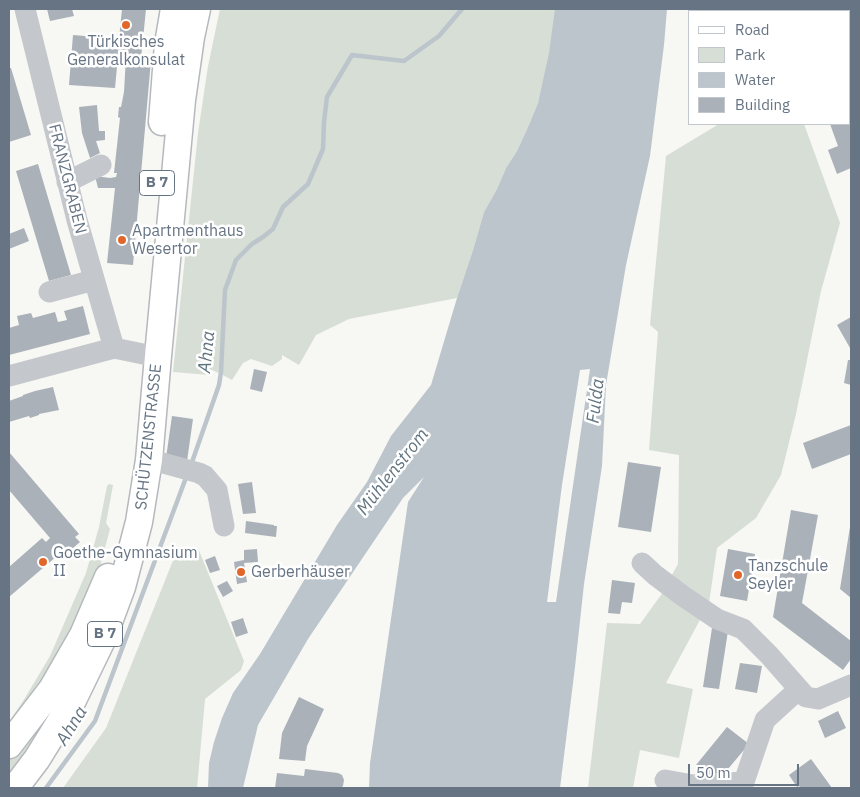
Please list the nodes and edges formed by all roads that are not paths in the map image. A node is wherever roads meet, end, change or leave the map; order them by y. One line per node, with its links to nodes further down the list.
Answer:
1 (25, 9): 4 (street, FRANZGRABEN)
2 (179, 10): 8 (main road, SCHÜTZENSTRASSE / B 7)
3 (101, 165): 4 (street)
4 (67, 182): 5 (street, FRANZGRABEN)
5 (94, 280): 6 (street); 7 (street, FRANZGRABEN)
6 (48, 292)
7 (114, 348): 8 (street); 9 (street)
8 (150, 355): 10 (main road, SCHÜTZENSTRASSE / B 7); 15 (main road, SCHÜTZENSTRASSE / B 7)
9 (9, 376)
10 (159, 462): 11 (street); 18 (main road, SCHÜTZENSTRASSE / B 7)
11 (224, 526)
12 (642, 563): 14 (street)
13 (851, 685): 14 (street)
14 (799, 689): 17 (street)
15 (9, 745)
16 (665, 780): 17 (street)
17 (746, 785)
18 (15, 788)

